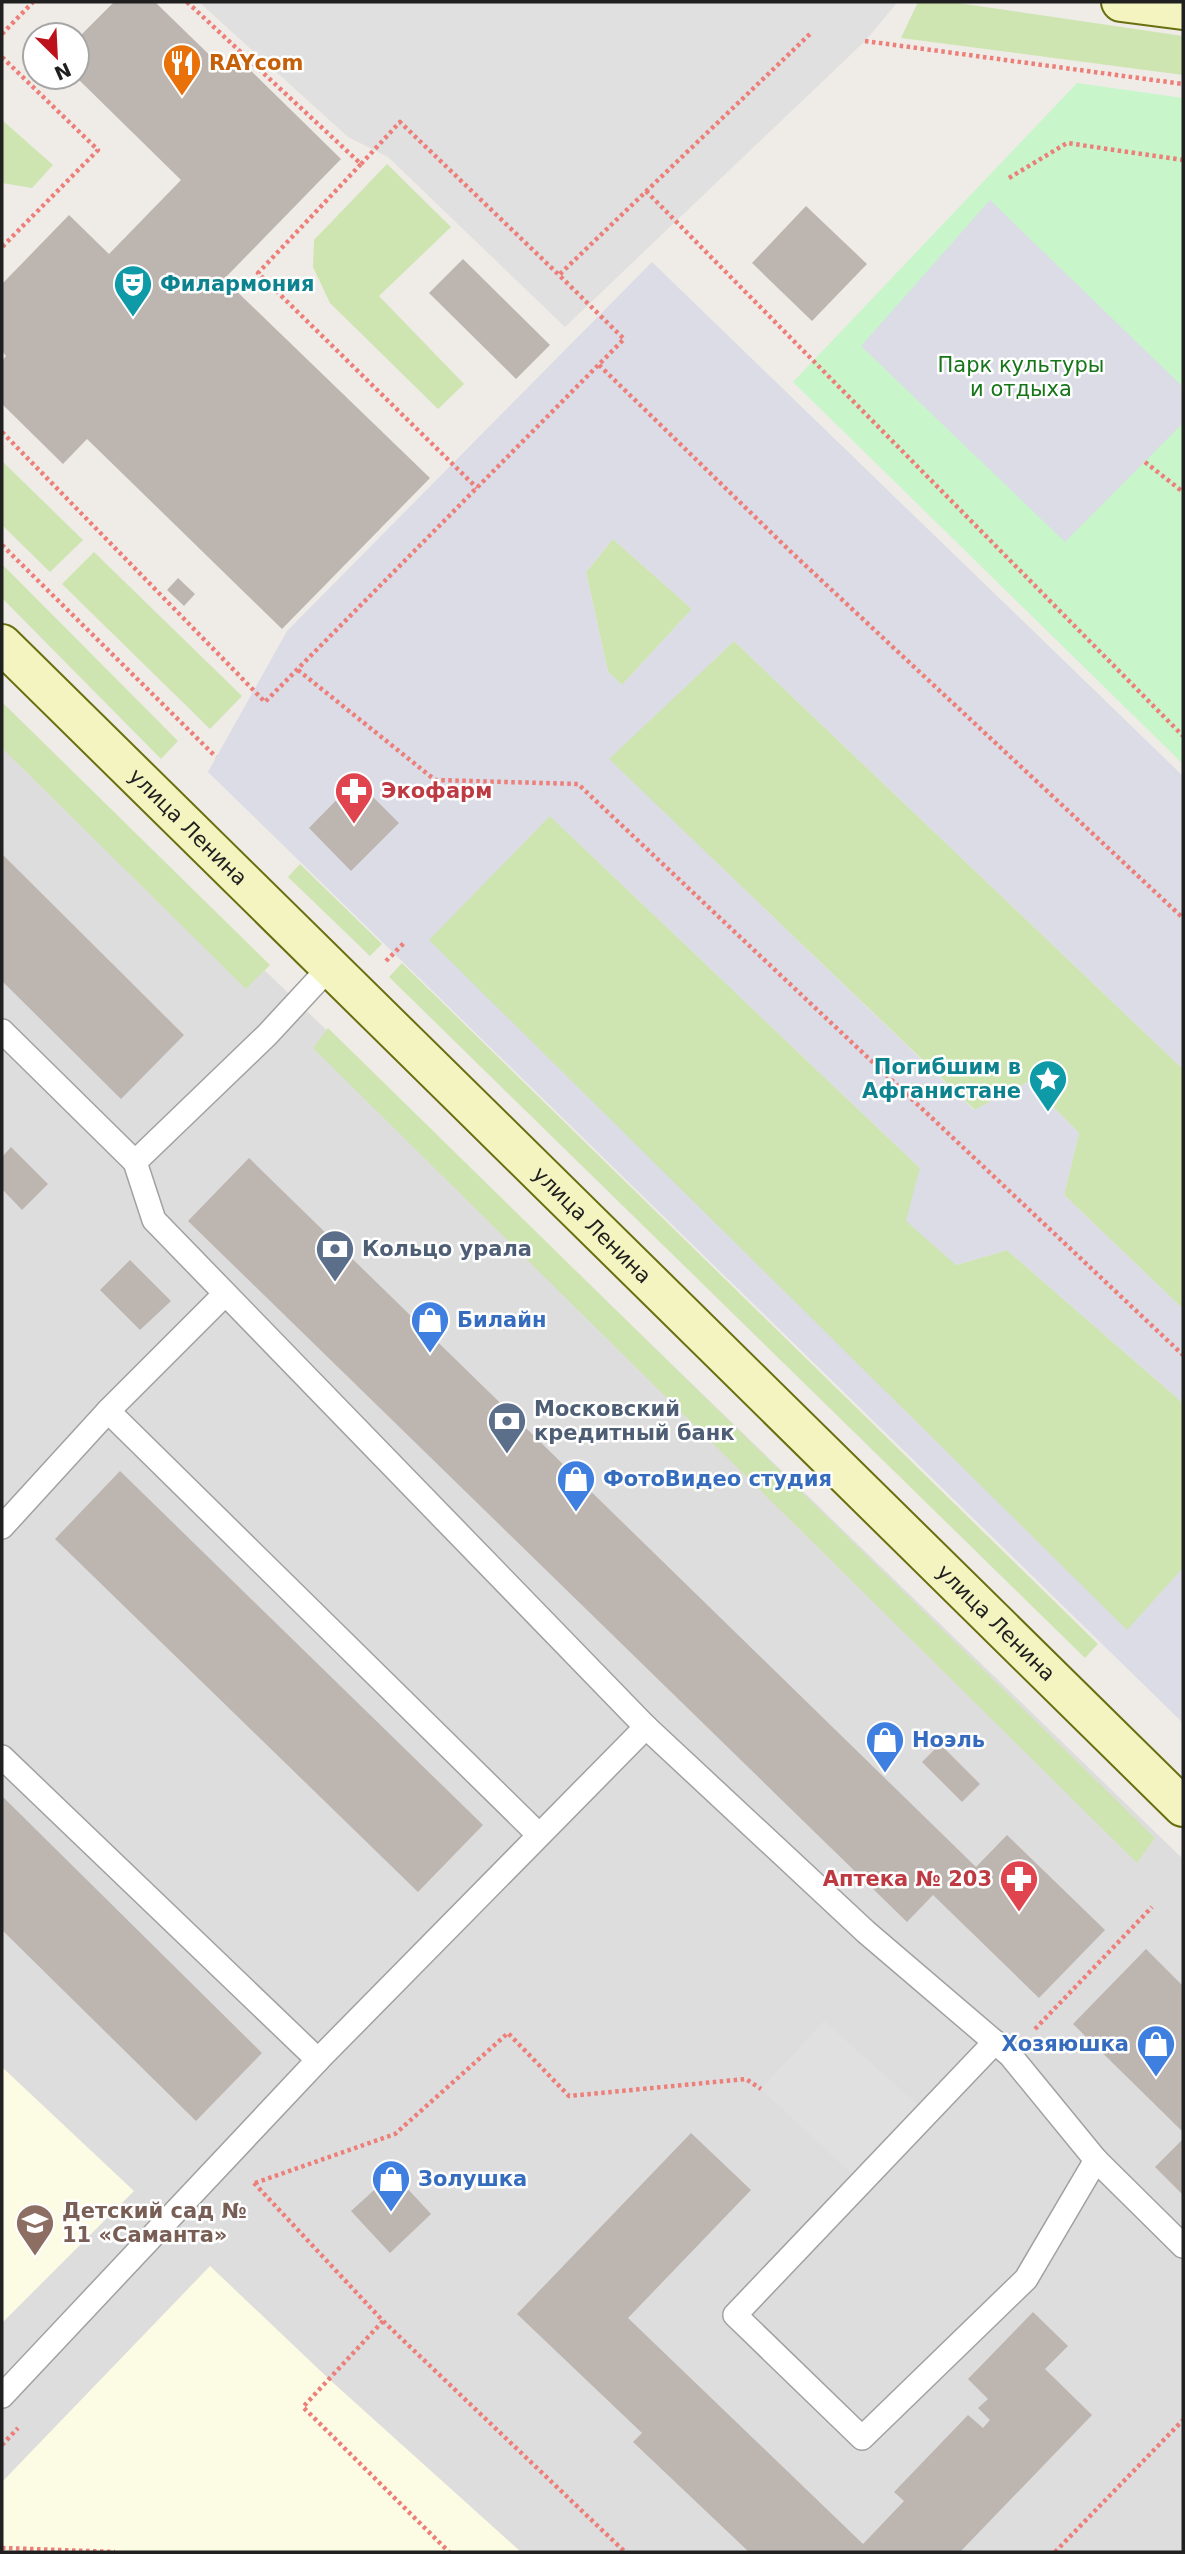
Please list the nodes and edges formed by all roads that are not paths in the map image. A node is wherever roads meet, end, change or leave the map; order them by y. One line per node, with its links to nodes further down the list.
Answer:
1 (1121, 2): 2 (street)
2 (1183, 10)
3 (2, 644): 4 (street, улица Ленина)
4 (329, 968): 6 (lane); 12 (street, улица Ленина)
5 (2, 1031): 6 (lane)
6 (135, 1162): 7 (lane)
7 (225, 1294): 8 (lane); 10 (lane)
8 (108, 1411): 9 (lane); 13 (lane)
9 (2, 1527)
10 (646, 1727): 13 (lane); 14 (lane)
11 (2, 1756): 15 (lane)
12 (1183, 1807)
13 (539, 1835): 15 (lane)
14 (1002, 2049): 16 (lane); 16 (lane)
15 (318, 2060): 18 (lane)
16 (1096, 2160): 17 (lane)
17 (1183, 2246)
18 (2, 2396)

